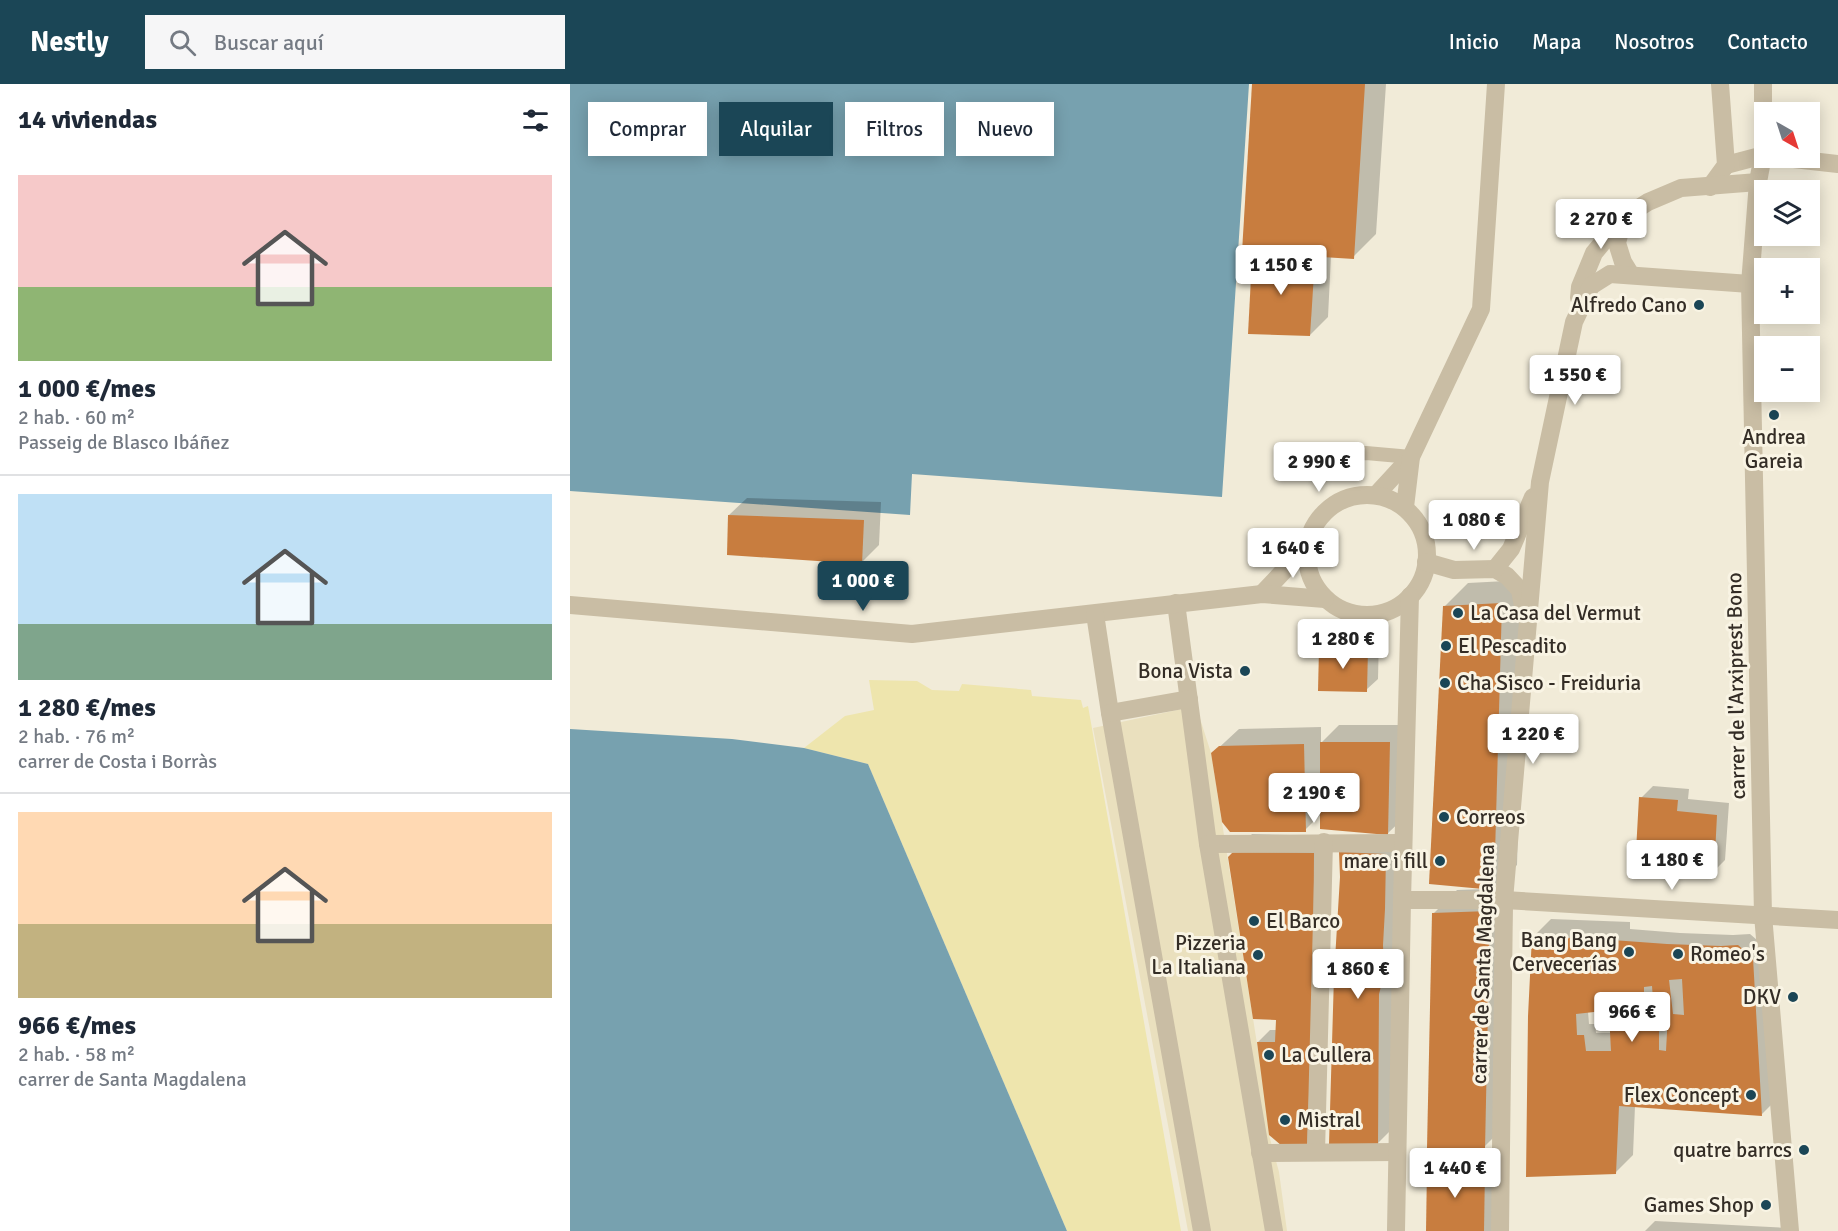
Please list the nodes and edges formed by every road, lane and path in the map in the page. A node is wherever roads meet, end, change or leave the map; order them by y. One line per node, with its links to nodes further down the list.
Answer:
1 (1496, 84): 17 (street)
2 (1720, 84): 8 (street)
3 (1763, 84): 4 (street, carrer de l'Arxiprest Bono)
4 (1763, 102)
5 (1754, 157): 8 (street)
6 (1820, 162): 7 (street)
7 (1838, 164)
8 (1726, 165): 10 (street)
9 (1754, 182): 10 (street)
10 (1710, 187): 11 (street)
11 (1623, 218): 13 (street); 15 (street)
12 (1754, 233): 14 (street, carrer de l'Arxiprest Bono)
13 (1631, 275): 14 (street); 15 (street, carrer de Santa Magdalena)
14 (1750, 284): 38 (street, carrer de l'Arxiprest Bono)
15 (1574, 322): 18 (street, carrer de Santa Magdalena)
16 (1322, 456): 17 (lane)
17 (1411, 457): 19 (street); 20 (street)
18 (1540, 482): 23 (street, carrer de Santa Magdalena); 30 (street, carrer de Santa Magdalena)
19 (1376, 495): 20 (street); 21 (street)
20 (1405, 507): 22 (street)
21 (1307, 546): 24 (street); 26 (street)
22 (1426, 562): 23 (street); 25 (street)
23 (1495, 569): 30 (street, carrer de Santa Magdalena)
24 (1262, 594): 26 (street); 27 (street)
25 (1410, 596): 26 (street); 35 (street)
26 (1325, 599)
27 (1176, 603): 29 (street); 31 (street)
28 (570, 605): 29 (street)
29 (1095, 614): 32 (street)
30 (1527, 627): 37 (street, carrer de Santa Magdalena)
31 (1189, 699): 32 (street); 34 (street)
32 (1110, 713): 43 (street)
33 (1324, 842): 34 (street); 35 (street); 40 (street)
34 (1217, 843): 42 (street)
35 (1403, 843): 36 (street)
36 (1402, 900): 37 (street); 41 (street)
37 (1504, 900): 38 (street); 46 (street, carrer de Santa Magdalena)
38 (1763, 915): 39 (street); 47 (street, carrer de l'Arxiprest Bono)
39 (1838, 920)
40 (1316, 1152): 41 (street); 42 (street)
41 (1397, 1152): 45 (street)
42 (1260, 1153): 44 (street)
43 (1202, 1231)
44 (1274, 1231)
45 (1396, 1231)
46 (1500, 1231)
47 (1790, 1231)

